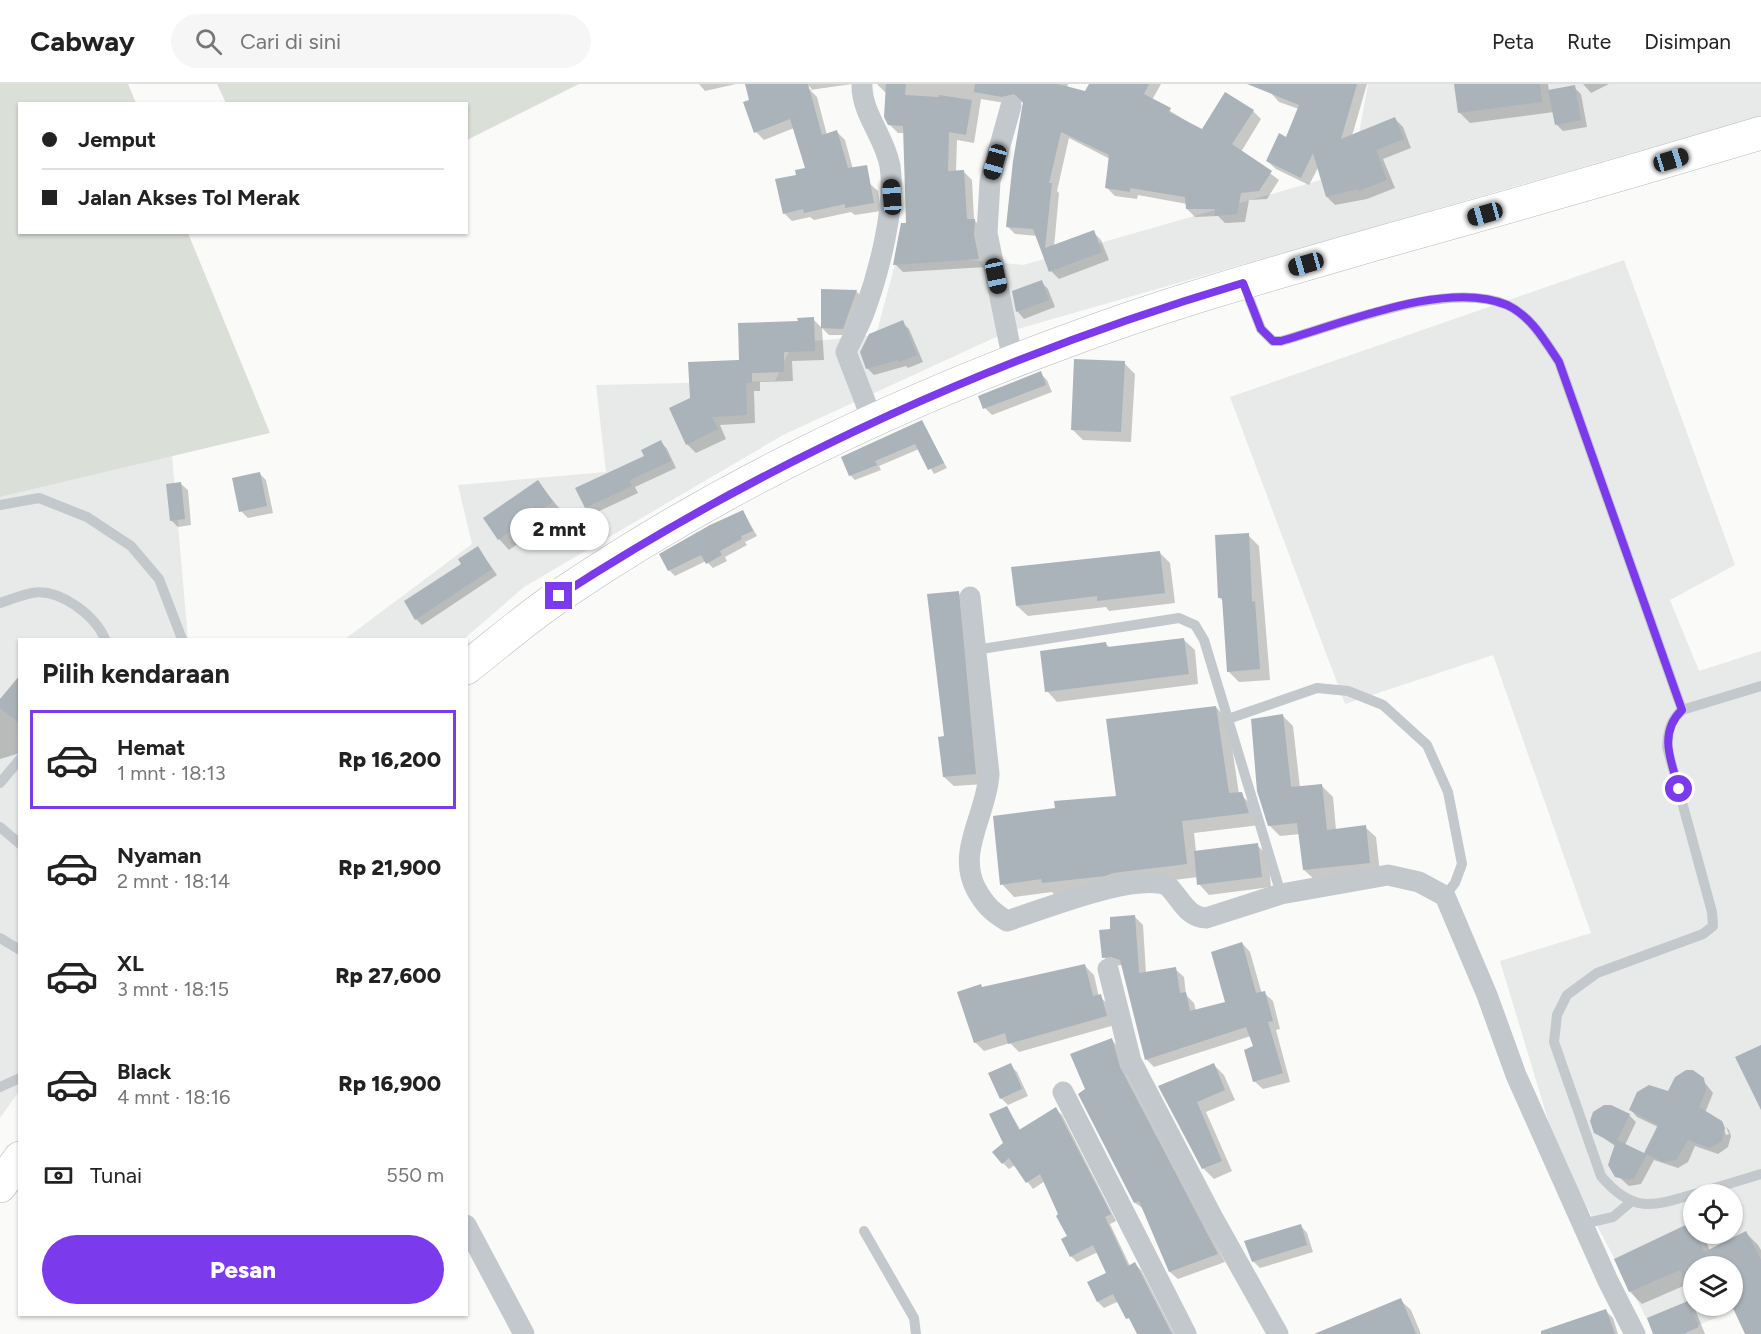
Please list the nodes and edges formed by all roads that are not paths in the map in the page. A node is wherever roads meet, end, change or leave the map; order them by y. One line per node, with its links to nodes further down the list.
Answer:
1 (862, 84): 6 (street)
2 (1011, 106): 5 (street)
3 (1761, 133): 4 (highway)
4 (1243, 283): 5 (highway); 15 (lane)
5 (1013, 361): 6 (highway)
6 (873, 422): 13 (highway)
7 (0, 505): 11 (lane)
8 (970, 597): 12 (street)
9 (0, 603): 10 (lane)
10 (105, 638)
11 (182, 638)
12 (975, 650): 16 (lane); 21 (street)
13 (468, 666)
14 (1761, 686): 15 (lane)
15 (1682, 710): 34 (lane)
16 (1228, 719): 21 (lane); 22 (lane)
17 (18, 761): 18 (lane)
18 (0, 783)
19 (0, 826): 20 (lane)
20 (18, 842)
21 (1281, 894): 22 (street)
22 (1444, 896): 35 (street)
23 (0, 938): 24 (lane)
24 (18, 949)
25 (1108, 969): 41 (street)
26 (18, 1079): 27 (lane)
27 (0, 1087)
28 (1063, 1092): 40 (street)
29 (18, 1161): 32 (highway)
30 (1761, 1174): 31 (lane)
31 (1728, 1184)
32 (0, 1186)
33 (1683, 1198): 34 (lane)
34 (1632, 1201): 35 (lane)
35 (1582, 1224): 42 (street)
36 (468, 1229): 38 (street)
37 (864, 1231): 39 (lane)
38 (524, 1334)
39 (916, 1334)
40 (1186, 1334)
41 (1278, 1334)
42 (1635, 1334)

